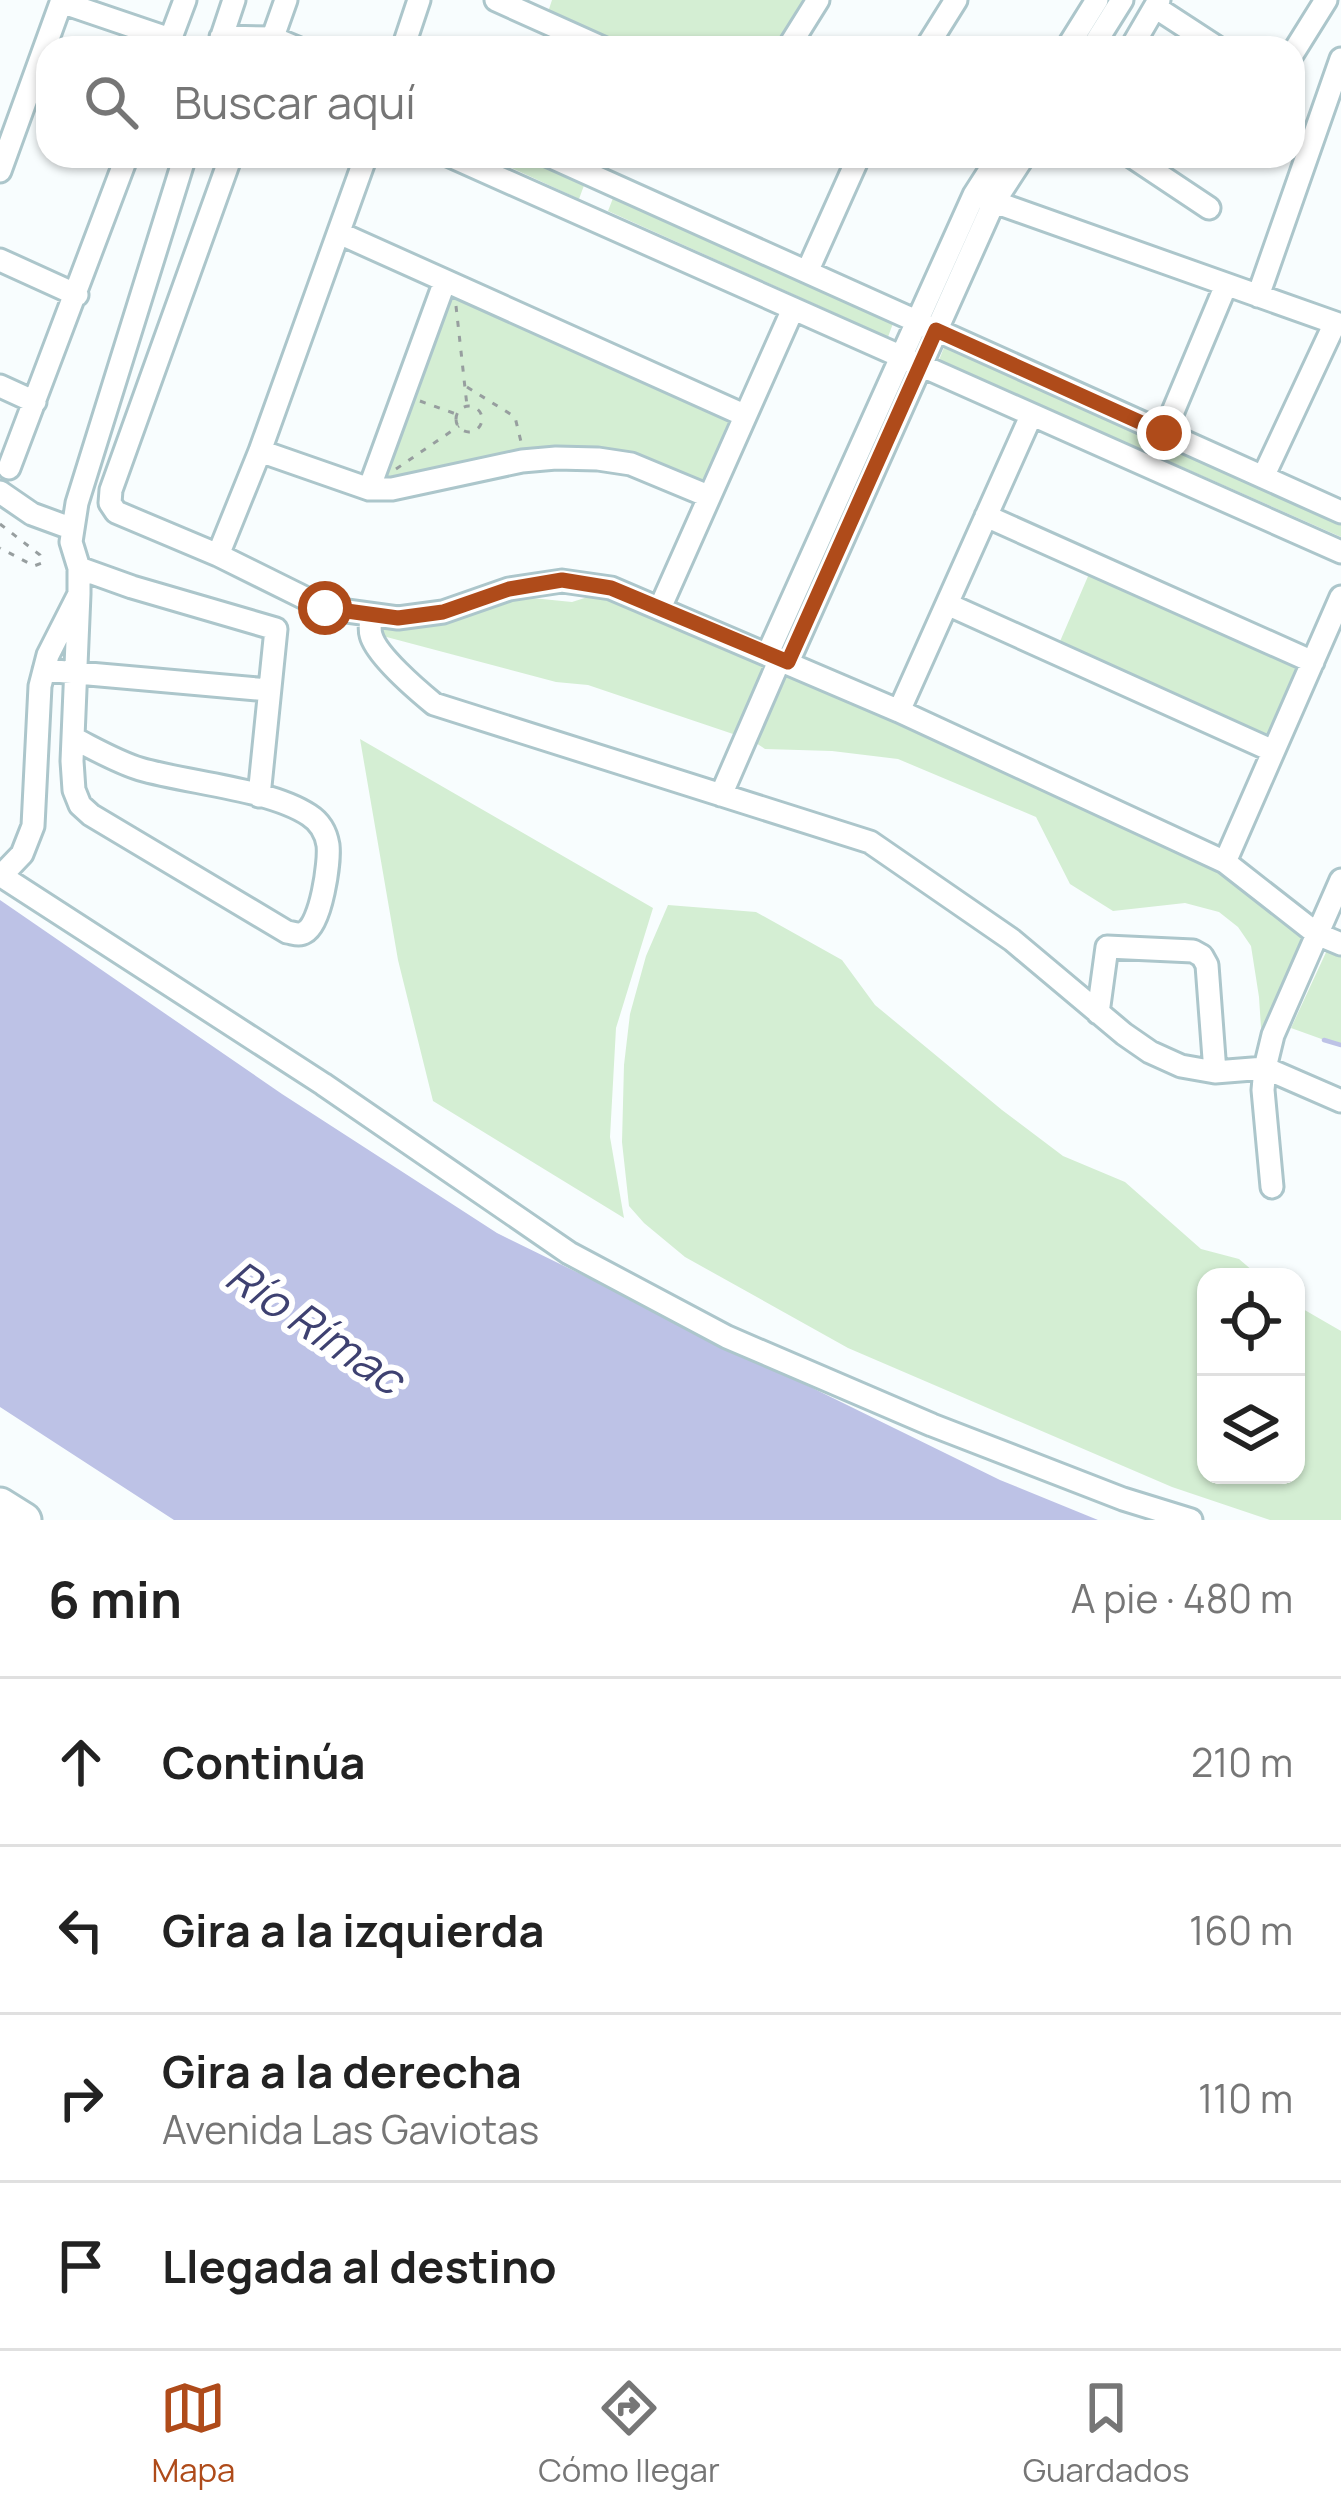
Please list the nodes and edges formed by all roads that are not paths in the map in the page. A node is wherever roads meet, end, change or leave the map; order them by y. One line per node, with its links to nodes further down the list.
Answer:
1 (184, 0): 16 (street)
2 (234, 0): 17 (street)
3 (286, 0): 18 (street)
4 (419, 0): 19 (street)
5 (496, 0): 13 (street)
6 (818, 0): 21 (street)
7 (956, 0): 22 (street)
8 (1097, 0): 23 (street)
9 (1122, 0): 24 (street)
10 (1326, 0): 27 (street)
11 (62, 1): 14 (street); 15 (street)
12 (1156, 3): 25 (street); 26 (street)
13 (542, 9): 20 (street)
14 (49, 36)
15 (151, 36)
16 (171, 36)
17 (226, 36)
18 (273, 36)
19 (407, 36)
20 (584, 36)
21 (796, 36)
22 (934, 36)
23 (1074, 36)
24 (1100, 36)
25 (1138, 36)
26 (1201, 36)
27 (1304, 36)
28 (1341, 59): 30 (street)
29 (36, 72): 42 (street)
30 (1305, 162)
31 (124, 168): 52 (street)
32 (180, 168): 71 (street)
33 (227, 168): 73 (street)
34 (362, 168): 47 (street)
35 (476, 168): 46 (street)
36 (576, 168): 43 (street)
37 (849, 168): 49 (street)
38 (995, 168): 44 (street)
39 (1013, 168): 44 (street)
40 (1149, 168): 45 (street)
41 (1303, 168): 53 (street)
42 (0, 171)
43 (603, 180): 46 (street); 49 (street)
44 (984, 199): 50 (street); 56 (street)
45 (1209, 208)
46 (586, 218): 54 (street)
47 (339, 233): 51 (street); 63 (street)
48 (0, 260): 52 (street)
49 (807, 272): 56 (street)
50 (1226, 285): 53 (street); 62 (street)
51 (449, 288): 60 (street); 66 (street)
52 (77, 295): 59 (street)
53 (1258, 296): 55 (street)
54 (793, 309): 57 (street); 60 (street)
55 (1338, 324): 65 (street)
56 (926, 326): 57 (street); 62 (street)
57 (911, 361): 61 (street); 80 (street)
58 (0, 386): 59 (street)
59 (35, 402): 64 (street)
60 (744, 415): 68 (street)
61 (1031, 416): 70 (street); 72 (street)
62 (1164, 433): 65 (street)
63 (260, 451): 66 (street); 73 (street)
64 (9, 468)
65 (1263, 477): 69 (street)
66 (369, 489): 68 (street)
67 (0, 492): 71 (street)
68 (708, 496): 78 (street)
69 (1341, 512)
70 (986, 517): 77 (street); 81 (street)
71 (73, 529): 74 (street)
72 (1341, 552)
73 (218, 555): 79 (street)
74 (79, 568): 75 (street); 84 (street)
75 (79, 594): 82 (street); 83 (street)
76 (1341, 597): 81 (street)
77 (947, 604): 85 (street); 87 (street)
78 (660, 608): 79 (street); 80 (street)
79 (371, 615): 88 (street)
80 (779, 658): 85 (street); 88 (street)
81 (1312, 662): 87 (street)
82 (44, 670): 83 (street); 91 (street)
83 (76, 673): 84 (street); 86 (street)
84 (269, 690): 89 (street)
85 (899, 711): 90 (street)
86 (74, 738): 89 (street); 89 (street)
87 (1274, 751): 90 (street)
88 (721, 795): 95 (street)
89 (259, 796)
90 (1225, 862): 93 (street)
91 (0, 875): 102 (street)
92 (1341, 880): 93 (street)
93 (1316, 934): 94 (street); 96 (street)
94 (1341, 944)
95 (1098, 1013): 97 (street); 97 (street)
96 (1265, 1068): 97 (street); 98 (street); 99 (street)
97 (1215, 1072)
98 (1341, 1101)
99 (1272, 1187)
100 (0, 1505): 101 (highway)
101 (24, 1520)
102 (1191, 1520)

